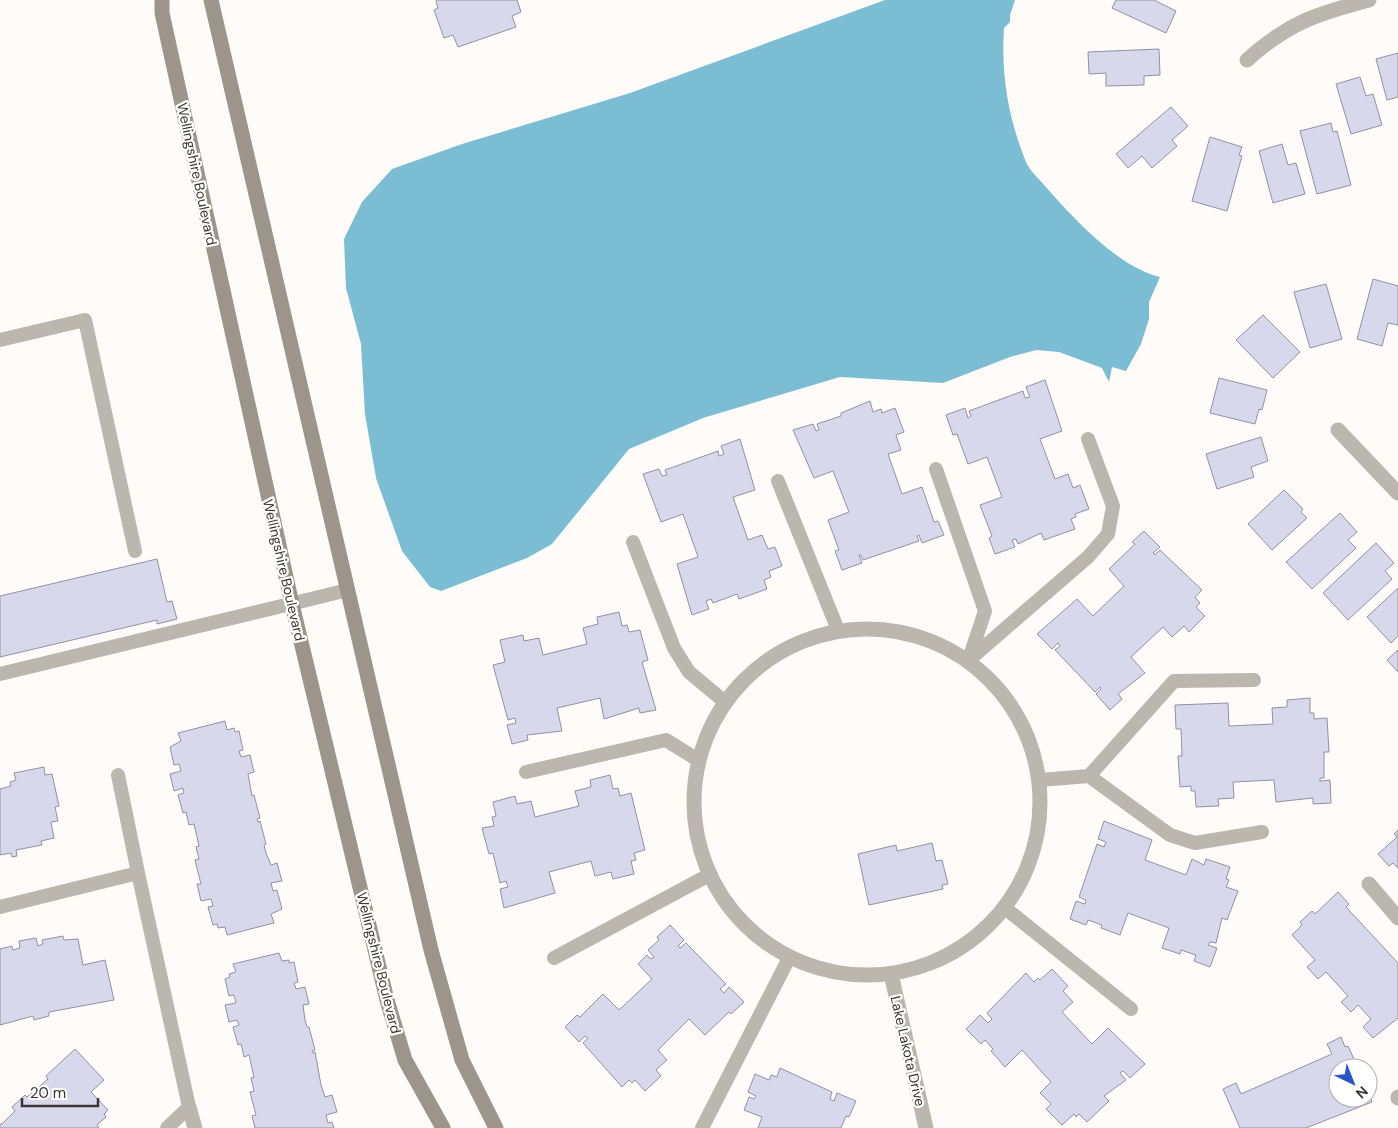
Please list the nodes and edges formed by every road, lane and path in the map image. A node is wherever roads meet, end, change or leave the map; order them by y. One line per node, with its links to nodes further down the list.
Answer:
1 (162, 0): 14 (street, Wellingshire Boulevard)
2 (211, 0): 13 (street)
3 (1369, 0): 4 (street)
4 (1247, 60)
5 (0, 340): 12 (lane)
6 (1338, 430): 10 (street)
7 (1088, 439): 16 (lane)
8 (936, 469): 16 (lane)
9 (778, 481): 15 (lane)
10 (1398, 493)
11 (633, 542): 19 (lane)
12 (135, 550)
13 (348, 590): 14 (lane); 40 (street)
14 (292, 604): 17 (lane); 39 (street, Wellingshire Boulevard)
15 (838, 630): 16 (street); 19 (street)
16 (969, 660): 24 (street)
17 (0, 674)
18 (1254, 680): 23 (lane)
19 (725, 702): 20 (street)
20 (698, 760): 21 (lane); 27 (street)
21 (526, 772)
22 (118, 775): 26 (lane)
23 (1089, 776): 24 (lane); 25 (lane)
24 (1040, 780): 30 (street)
25 (1262, 832)
26 (138, 872): 29 (lane); 36 (lane)
27 (709, 875): 32 (lane); 33 (street)
28 (1369, 884): 31 (street)
29 (0, 907)
30 (1005, 908): 34 (street); 35 (lane)
31 (1398, 918)
32 (554, 958)
33 (789, 958): 34 (street); 41 (lane)
34 (891, 974): 42 (street, Lake Lakota Drive)
35 (1132, 1009)
36 (189, 1107): 37 (lane); 38 (street)
37 (167, 1128)
38 (195, 1128)
39 (443, 1128)
40 (496, 1128)
41 (702, 1128)
42 (926, 1128)

